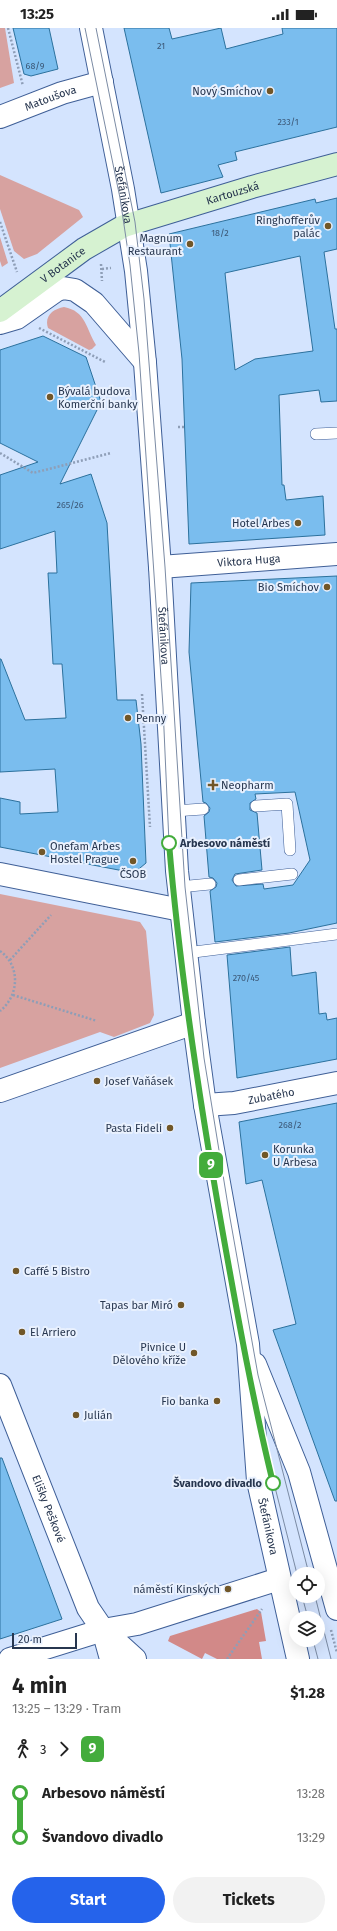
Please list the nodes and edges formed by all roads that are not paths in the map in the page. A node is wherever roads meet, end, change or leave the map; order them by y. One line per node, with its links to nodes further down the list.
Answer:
1 (91, 28): 2 (street, Štefánikova)
2 (102, 82): 3 (street, Matoušova); 5 (street, Štefánikova)
3 (0, 117)
4 (337, 164): 5 (main road, Kartouzská)
5 (129, 225): 6 (main road, V Botanice); 8 (street, Štefánikova)
6 (0, 310)
7 (0, 323): 8 (street)
8 (145, 362): 12 (street, Štefánikova)
9 (337, 433): 10 (lane)
10 (316, 434)
11 (337, 554): 12 (street, Viktora Huga)
12 (160, 567): 15 (street, Štefánikova)
13 (256, 806): 16 (lane)
14 (203, 809): 15 (lane)
15 (174, 811): 21 (street, Štefánikova)
16 (290, 850)
17 (0, 874): 22 (street)
18 (292, 874): 19 (lane)
19 (239, 880)
20 (210, 884): 21 (lane)
21 (179, 887): 22 (street, Štefánikova)
22 (181, 910): 24 (street)
23 (337, 934): 24 (lane)
24 (186, 953): 25 (street)
25 (194, 1023): 27 (street); 28 (street, Štefánikova)
26 (337, 1083): 28 (street, Zubatého)
27 (0, 1091)
28 (205, 1105): 29 (street, Štefánikova)
29 (248, 1344): 31 (street, Štefánikova); 32 (street, Štefánikova)
30 (0, 1385): 33 (street, Elišky Peškové)
31 (279, 1579): 33 (street); 37 (street, Štefánikova)
32 (337, 1609)
33 (103, 1630): 34 (street); 35 (street); 36 (street)
34 (10, 1659)
35 (111, 1659)
36 (135, 1659)
37 (298, 1659)

